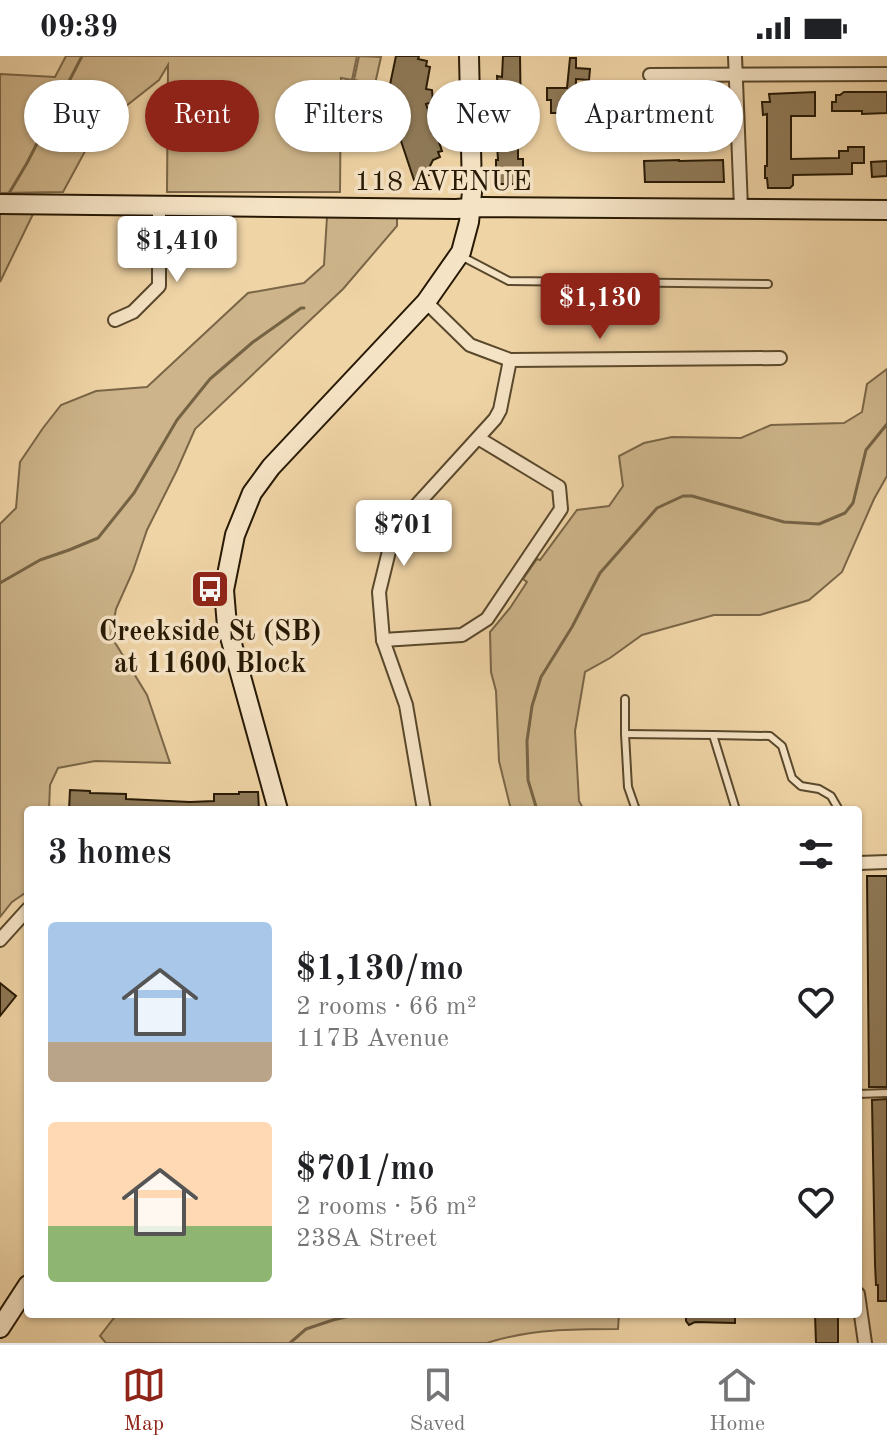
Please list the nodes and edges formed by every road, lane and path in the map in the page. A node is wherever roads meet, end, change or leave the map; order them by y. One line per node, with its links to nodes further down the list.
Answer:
1 (469, 56): 8 (street)
2 (735, 56): 3 (street)
3 (736, 74): 4 (street); 5 (street); 9 (street)
4 (887, 74)
5 (650, 75)
6 (0, 204): 7 (street, 118 AVENUE)
7 (159, 206): 8 (street, 118 AVENUE); 14 (street)
8 (471, 208): 9 (street, 118 AVENUE); 11 (street)
9 (741, 208): 10 (street, 118 AVENUE)
10 (887, 210)
11 (459, 255): 12 (lane); 13 (street)
12 (768, 284)
13 (426, 302): 16 (street); 22 (street)
14 (115, 320)
15 (780, 358): 16 (street)
16 (510, 360): 17 (street)
17 (478, 438): 18 (street); 18 (street)
18 (383, 640): 23 (street)
19 (625, 699): 20 (lane)
20 (625, 734): 21 (lane); 24 (lane)
21 (713, 735): 25 (lane); 26 (lane)
22 (277, 806)
23 (423, 806)
24 (635, 806)
25 (735, 806)
26 (837, 806)
27 (887, 862): 28 (street)
28 (862, 863)
29 (24, 913): 30 (street)
30 (0, 940)
31 (887, 1093): 32 (lane)
32 (862, 1094)
33 (24, 1291): 35 (street)
34 (861, 1318): 36 (street)
35 (0, 1328)
36 (865, 1343)

